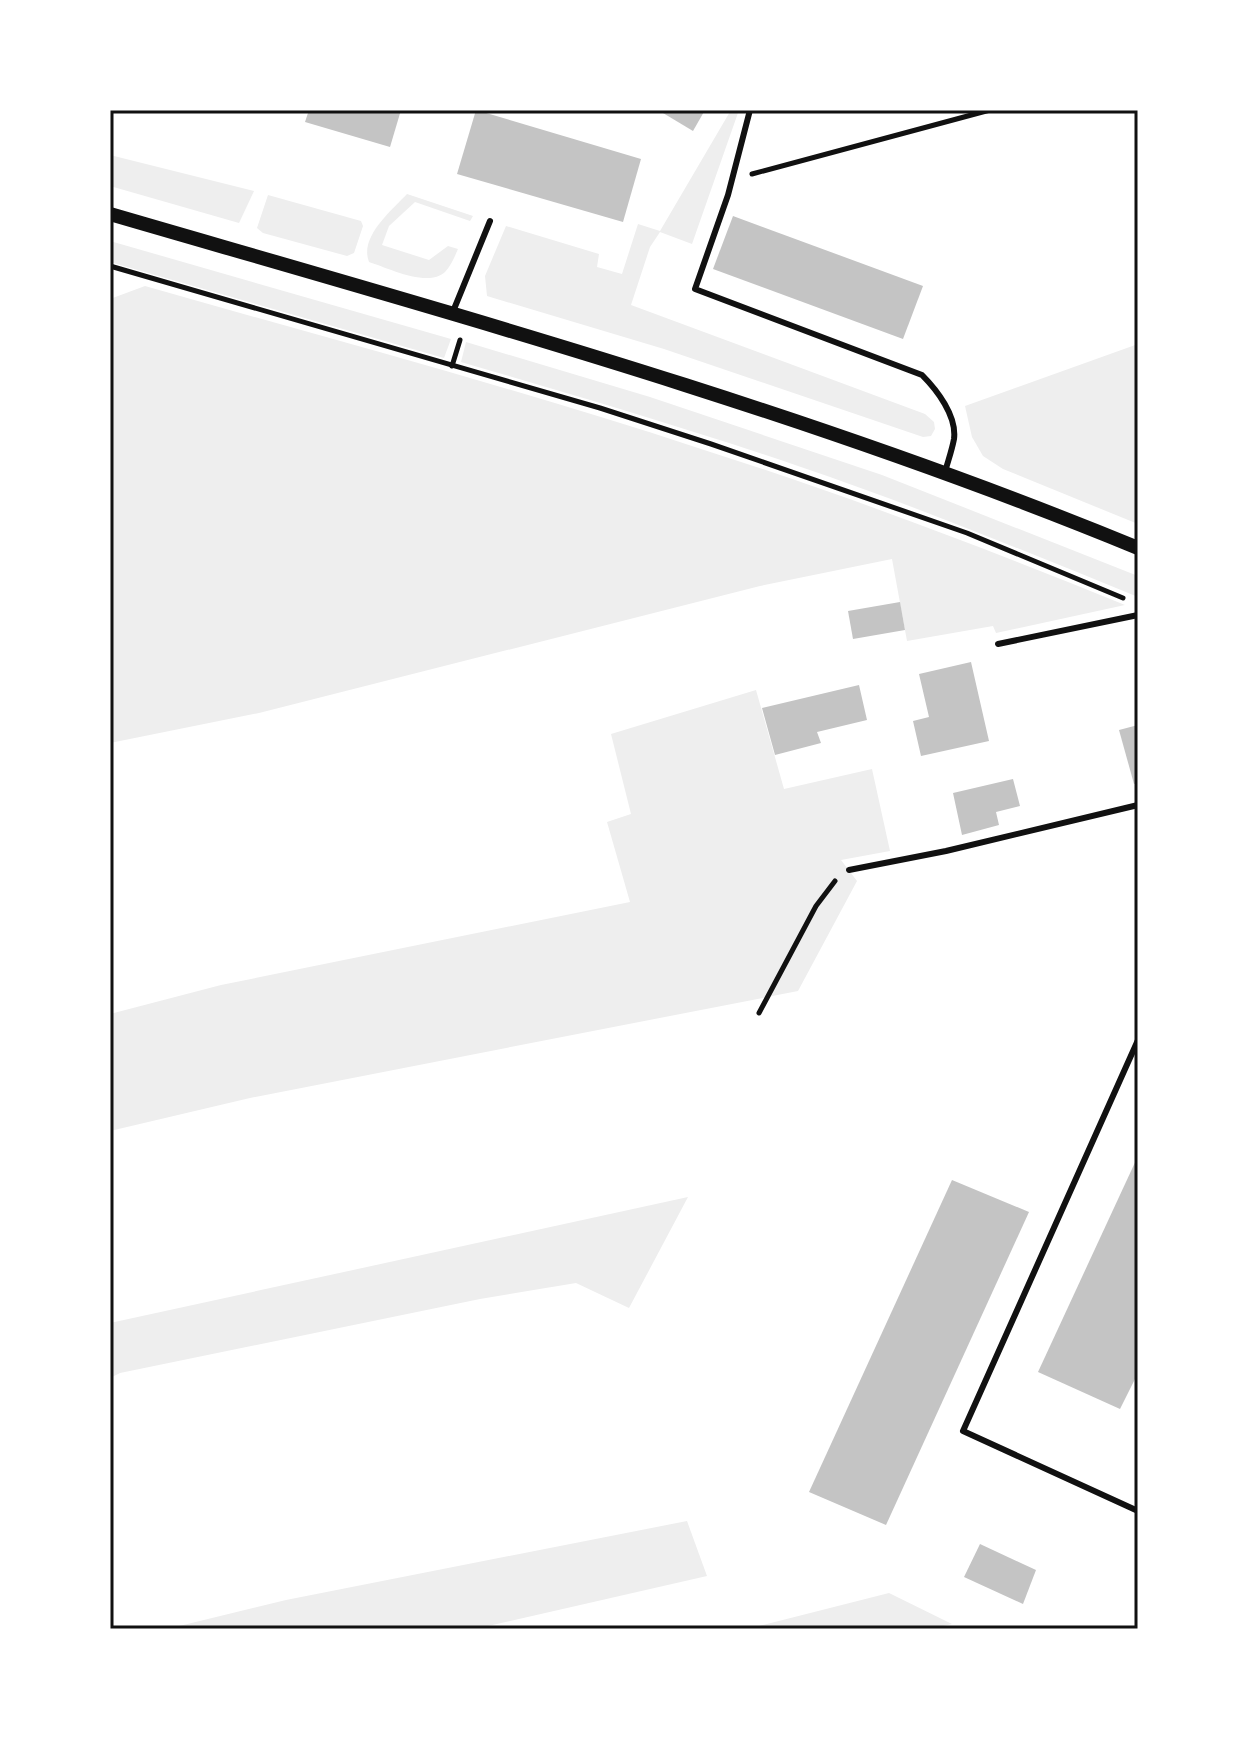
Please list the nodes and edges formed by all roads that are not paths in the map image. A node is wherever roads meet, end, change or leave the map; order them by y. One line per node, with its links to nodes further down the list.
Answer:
1 (750, 110): 5 (lane)
2 (110, 214): 4 (street)
3 (490, 221): 4 (lane)
4 (452, 314): 5 (street)
5 (945, 472): 6 (street)
6 (1138, 548)
7 (1138, 615): 8 (lane)
8 (998, 644)
9 (1138, 805): 10 (lane)
10 (849, 870)
11 (1138, 1040): 12 (lane)
12 (1138, 1511)

